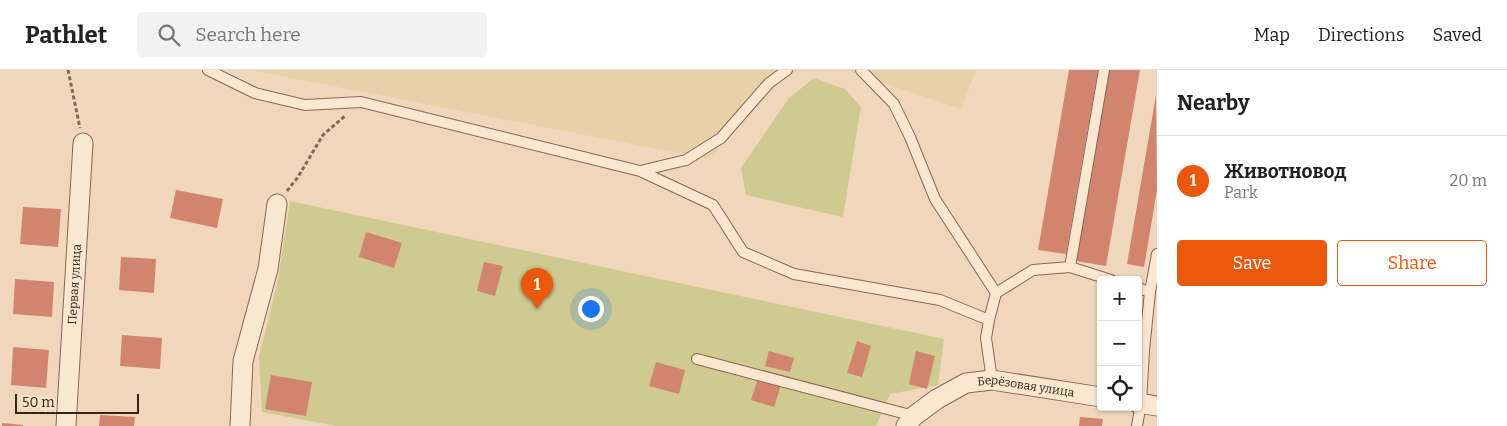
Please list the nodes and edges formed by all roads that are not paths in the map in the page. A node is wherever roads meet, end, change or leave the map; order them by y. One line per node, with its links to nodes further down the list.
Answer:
1 (208, 70): 6 (lane)
2 (787, 70): 6 (lane)
3 (861, 70): 13 (lane)
4 (1104, 70): 9 (lane)
5 (83, 143): 20 (street, Первая улица)
6 (640, 171): 14 (lane)
7 (277, 204): 21 (street)
8 (1157, 254): 12 (lane)
9 (1070, 267): 10 (lane); 13 (lane)
10 (1098, 276)
11 (1142, 289): 12 (lane)
12 (1150, 292): 18 (lane)
13 (996, 293): 14 (lane)
14 (989, 320): 16 (lane)
15 (697, 360): 19 (lane)
16 (992, 380): 17 (street, Берёзовая улица); 19 (street, Берёзовая улица)
17 (1097, 396)
18 (1146, 404): 22 (lane)
19 (910, 421)
20 (66, 426)
21 (240, 426)
22 (1136, 426)

